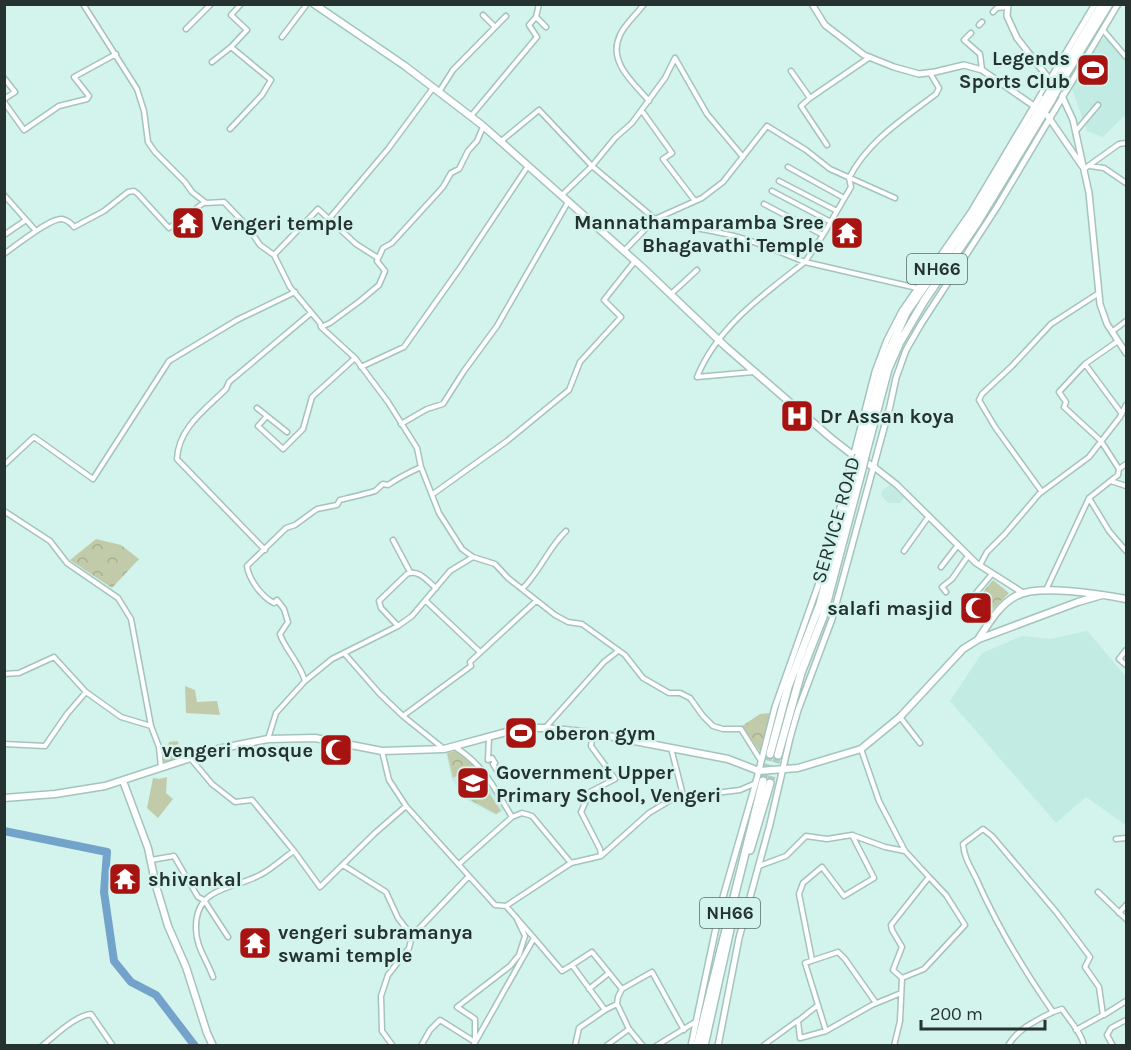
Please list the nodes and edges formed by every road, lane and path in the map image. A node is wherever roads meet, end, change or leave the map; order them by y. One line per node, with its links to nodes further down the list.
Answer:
1 (83, 4): 25 (street)
2 (211, 4): 20 (street)
3 (241, 4): 24 (street)
4 (307, 4): 23 (street)
5 (314, 4): 35 (main road)
6 (539, 4): 17 (street)
7 (644, 4): 39 (street)
8 (812, 4): 26 (street)
9 (1095, 4): 34 (street, SERVICE ROAD)
10 (1102, 4): 33 (highway, NH66)
11 (1109, 4): 33 (highway, NH66)
12 (1118, 4): 21 (street)
13 (1008, 6): 14 (street); 34 (street)
14 (993, 12)
15 (483, 15): 18 (street)
16 (506, 16): 18 (street)
17 (536, 17): 19 (street); 43 (street)
18 (495, 27): 35 (street)
19 (546, 27)
20 (186, 29)
21 (1103, 30): 27 (street); 36 (street)
22 (971, 33): 29 (street)
23 (282, 37)
24 (231, 47): 28 (street); 46 (street)
25 (116, 54): 38 (street); 65 (street)
26 (870, 57): 31 (street); 37 (street)
27 (1126, 57)
28 (212, 62)
29 (982, 70): 31 (street); 41 (street)
30 (791, 71): 37 (street)
31 (930, 73): 56 (street)
32 (4, 78): 38 (street)
33 (1060, 78): 41 (highway, NH66, bridge)
34 (1050, 80): 36 (street); 41 (street, SERVICE ROAD)
35 (436, 90): 43 (main road); 69 (street)
36 (1063, 97): 44 (street); 47 (street)
37 (810, 98): 50 (street)
38 (4, 100)
39 (649, 101): 42 (street); 51 (street)
40 (1098, 105): 47 (street)
41 (1039, 109): 44 (street); 83 (street, SERVICE ROAD); 105 (highway, NH66)
42 (642, 111): 53 (street); 64 (street)
43 (471, 117): 45 (main road)
44 (1050, 119): 55 (street); 108 (street)
45 (483, 127): 48 (main road); 79 (street)
46 (230, 129)
47 (1076, 131): 55 (street)
48 (500, 142): 52 (main road); 53 (street)
49 (1126, 143): 55 (street)
50 (827, 145)
51 (743, 157): 56 (street); 64 (street)
52 (528, 165): 61 (main road); 96 (street)
53 (592, 166): 61 (street); 70 (street)
54 (788, 167): 62 (street)
55 (1087, 167): 58 (street); 85 (street)
56 (849, 178): 62 (street); 63 (street)
57 (779, 182): 68 (street)
58 (1126, 183)
59 (772, 191): 72 (street)
60 (4, 195): 71 (street)
61 (561, 195): 66 (main road)
62 (844, 198): 68 (street)
63 (895, 198)
64 (695, 201): 70 (street)
65 (205, 202): 73 (street); 78 (street)
66 (568, 202): 76 (main road); 102 (street)
67 (764, 204): 75 (street)
68 (837, 211): 72 (street)
69 (329, 219): 78 (street); 79 (street)
70 (655, 219): 76 (street); 81 (street)
71 (26, 220): 73 (street); 74 (street)
72 (831, 222): 75 (street)
73 (36, 231): 77 (street)
74 (4, 235)
75 (823, 235): 81 (street)
76 (624, 252): 80 (main road)
77 (4, 254)
78 (274, 255): 84 (street)
79 (378, 258): 89 (street)
80 (635, 261): 86 (main road); 114 (street)
81 (805, 262): 83 (street); 91 (street)
82 (697, 270): 86 (street)
83 (917, 288): 105 (street, SERVICE ROAD)
84 (295, 292): 87 (street); 106 (street)
85 (1099, 292): 90 (street); 113 (street)
86 (671, 294): 91 (main road)
87 (311, 313): 89 (street); 121 (street)
88 (1126, 321): 90 (street)
89 (321, 327): 94 (street)
90 (1113, 331): 92 (street)
91 (719, 340): 97 (main road); 97 (street)
92 (1118, 341): 93 (street); 95 (street)
93 (1126, 353)
94 (355, 358): 96 (street); 101 (street)
95 (1085, 364): 100 (street); 104 (street)
96 (361, 367): 102 (street)
97 (757, 372): 105 (main road)
98 (1126, 405): 100 (street)
99 (257, 408): 101 (street)
100 (1122, 414): 104 (street)
101 (267, 416): 103 (street)
102 (401, 424): 109 (street)
103 (287, 432)
104 (1101, 441): 110 (street); 113 (street)
105 (859, 456): 108 (main road); 164 (highway, NH66, bridge); 166 (street, SERVICE ROAD)
106 (4, 465)
107 (1126, 465): 110 (street)
108 (874, 466): 117 (street); 169 (street)
109 (421, 467): 114 (street); 121 (street)
110 (1119, 469): 111 (street)
111 (1111, 481): 112 (street); 115 (street)
112 (1126, 486)
113 (1042, 492): 126 (street)
114 (433, 494): 125 (street)
115 (1089, 498): 123 (street); 132 (street)
116 (4, 511): 152 (street)
117 (929, 516): 120 (street); 122 (street)
118 (566, 531): 131 (street)
119 (393, 540): 128 (street)
120 (958, 545): 124 (street); 127 (street)
121 (265, 550): 148 (street)
122 (904, 551)
123 (1126, 551)
124 (968, 556): 126 (street); 133 (street)
125 (473, 557): 130 (street); 131 (street)
126 (979, 566): 129 (street)
127 (941, 567)
128 (410, 572): 130 (street); 140 (street)
129 (992, 574): 134 (street); 139 (street)
130 (436, 588): 138 (street)
131 (522, 589): 137 (street)
132 (1046, 591): 134 (main road); 135 (main road)
133 (946, 592)
134 (1023, 593): 141 (main road)
135 (1102, 595): 136 (main road); 141 (main road)
136 (1126, 598)
137 (536, 600): 143 (street); 144 (street)
138 (426, 601): 140 (street); 144 (street)
139 (966, 605)
140 (398, 626): 145 (street)
141 (979, 639): 151 (main road)
142 (1126, 650): 146 (street)
143 (618, 651): 153 (street); 166 (street)
144 (480, 652): 150 (street)
145 (344, 653): 148 (street); 150 (street)
146 (1126, 665)
147 (4, 674): 149 (street)
148 (305, 681): 156 (street)
149 (86, 692): 152 (street); 158 (street)
150 (403, 716): 161 (street)
151 (900, 717): 157 (street); 162 (main road)
152 (151, 726): 167 (street)
153 (544, 728): 154 (main road); 155 (main road)
154 (593, 733): 160 (main road); 182 (street)
155 (489, 736): 159 (main road); 168 (street)
156 (268, 739): 163 (main road); 165 (main road)
157 (920, 743)
158 (4, 744)
159 (455, 746): 161 (main road); 176 (street)
160 (671, 748): 170 (main road); 173 (street)
161 (444, 749): 163 (main road)
162 (861, 749): 169 (main road); 181 (street)
163 (382, 751): 175 (street)
164 (774, 755)
165 (191, 758): 167 (main road); 180 (street)
166 (761, 762): 170 (street, SERVICE ROAD)
167 (161, 768): 171 (main road)
168 (496, 770)
169 (782, 770): 170 (main road); 187 (street)
170 (759, 771): 172 (street, SERVICE ROAD)
171 (123, 781): 174 (main road); 183 (main road)
172 (763, 782): 173 (street); 216 (street, SERVICE ROAD); 235 (highway, NH66); 236 (highway, NH66)
173 (683, 795): 182 (street)
174 (4, 798)
175 (406, 806): 185 (street); 186 (street)
176 (513, 817): 184 (street); 185 (street)
177 (852, 835): 181 (street); 187 (street); 200 (street)
178 (1126, 838): 179 (street)
179 (1116, 839)
180 (294, 851): 186 (street); 191 (street)
181 (905, 851): 189 (street)
182 (601, 856): 184 (street)
183 (151, 861): 191 (street); 227 (main road)
184 (571, 863): 193 (street)
185 (459, 864): 188 (street)
186 (343, 865): 197 (street)
187 (759, 866): 237 (street)
188 (469, 876): 193 (street); 197 (street)
189 (929, 877): 204 (street); 204 (street)
190 (1098, 892): 194 (street)
191 (204, 900): 198 (street); 203 (street)
192 (1126, 905): 194 (street)
193 (506, 906): 195 (street)
194 (1119, 912): 196 (street)
195 (516, 917): 199 (street); 223 (street)
196 (1126, 920)
197 (412, 936): 228 (street)
198 (228, 937)
199 (534, 938): 201 (street); 223 (street)
200 (812, 960): 209 (street); 211 (street)
201 (572, 965): 202 (street); 205 (street)
202 (609, 973): 205 (street); 206 (street)
203 (213, 977)
204 (902, 978): 207 (street)
205 (589, 989): 212 (street)
206 (622, 989): 210 (street); 219 (street)
207 (902, 993): 209 (street); 238 (street)
208 (1126, 1001): 214 (street)
209 (876, 1003): 221 (street)
210 (617, 1004): 212 (street); 218 (street)
211 (818, 1005): 217 (street); 221 (street)
212 (605, 1010): 230 (street)
213 (1053, 1012): 214 (street); 220 (street); 239 (street)
214 (1103, 1015): 220 (street)
215 (1126, 1020): 241 (street)
216 (697, 1021): 219 (street); 234 (street, SERVICE ROAD)
217 (798, 1021): 221 (street); 224 (street)
218 (629, 1029): 231 (street); 232 (street)
219 (684, 1030): 233 (street)
220 (1077, 1030): 222 (street)
221 (826, 1031)
222 (1084, 1043): 240 (street)
223 (474, 1044): 229 (street)
224 (764, 1045)
225 (42, 1046): 226 (street)
226 (113, 1046)
227 (213, 1046)
228 (393, 1046)
229 (421, 1046)
230 (575, 1046)
231 (606, 1046)
232 (643, 1046)
233 (657, 1046)
234 (691, 1046)
235 (697, 1046)
236 (704, 1046)
237 (718, 1046)
238 (894, 1046)
239 (1008, 1046)
240 (1077, 1046)
241 (1113, 1046)

